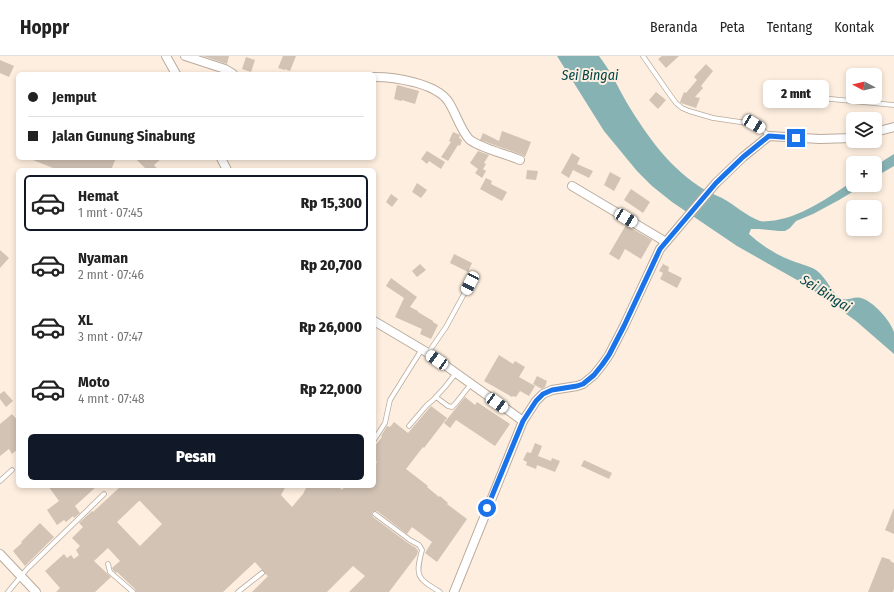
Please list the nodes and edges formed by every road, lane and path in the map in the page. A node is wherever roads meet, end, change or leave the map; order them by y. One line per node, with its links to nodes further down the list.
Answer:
1 (166, 56): 4 (street)
2 (185, 56): 5 (street)
3 (643, 56): 11 (lane)
4 (175, 72)
5 (230, 72)
6 (376, 77): 13 (street)
7 (778, 94): 8 (lane)
8 (894, 105)
9 (894, 127): 10 (street)
10 (882, 130)
11 (769, 136): 12 (street); 15 (street)
12 (846, 138)
13 (520, 160)
14 (572, 186): 15 (street)
15 (666, 242): 22 (street)
16 (470, 283): 18 (lane)
17 (376, 322): 18 (street)
18 (425, 351): 19 (street); 24 (lane)
19 (456, 373): 20 (street); 21 (lane)
20 (471, 384): 21 (lane); 22 (street)
21 (436, 397): 23 (lane)
22 (523, 421): 38 (street)
23 (409, 426)
24 (376, 437)
25 (12, 470): 26 (lane)
26 (0, 482)
27 (104, 494): 32 (lane)
28 (375, 514): 37 (lane)
29 (0, 554): 32 (street)
30 (108, 564): 35 (lane)
31 (262, 573): 36 (lane)
32 (21, 576): 33 (lane); 34 (street)
33 (8, 592)
34 (36, 592)
35 (132, 592)
36 (238, 592)
37 (440, 592)
38 (454, 592)

